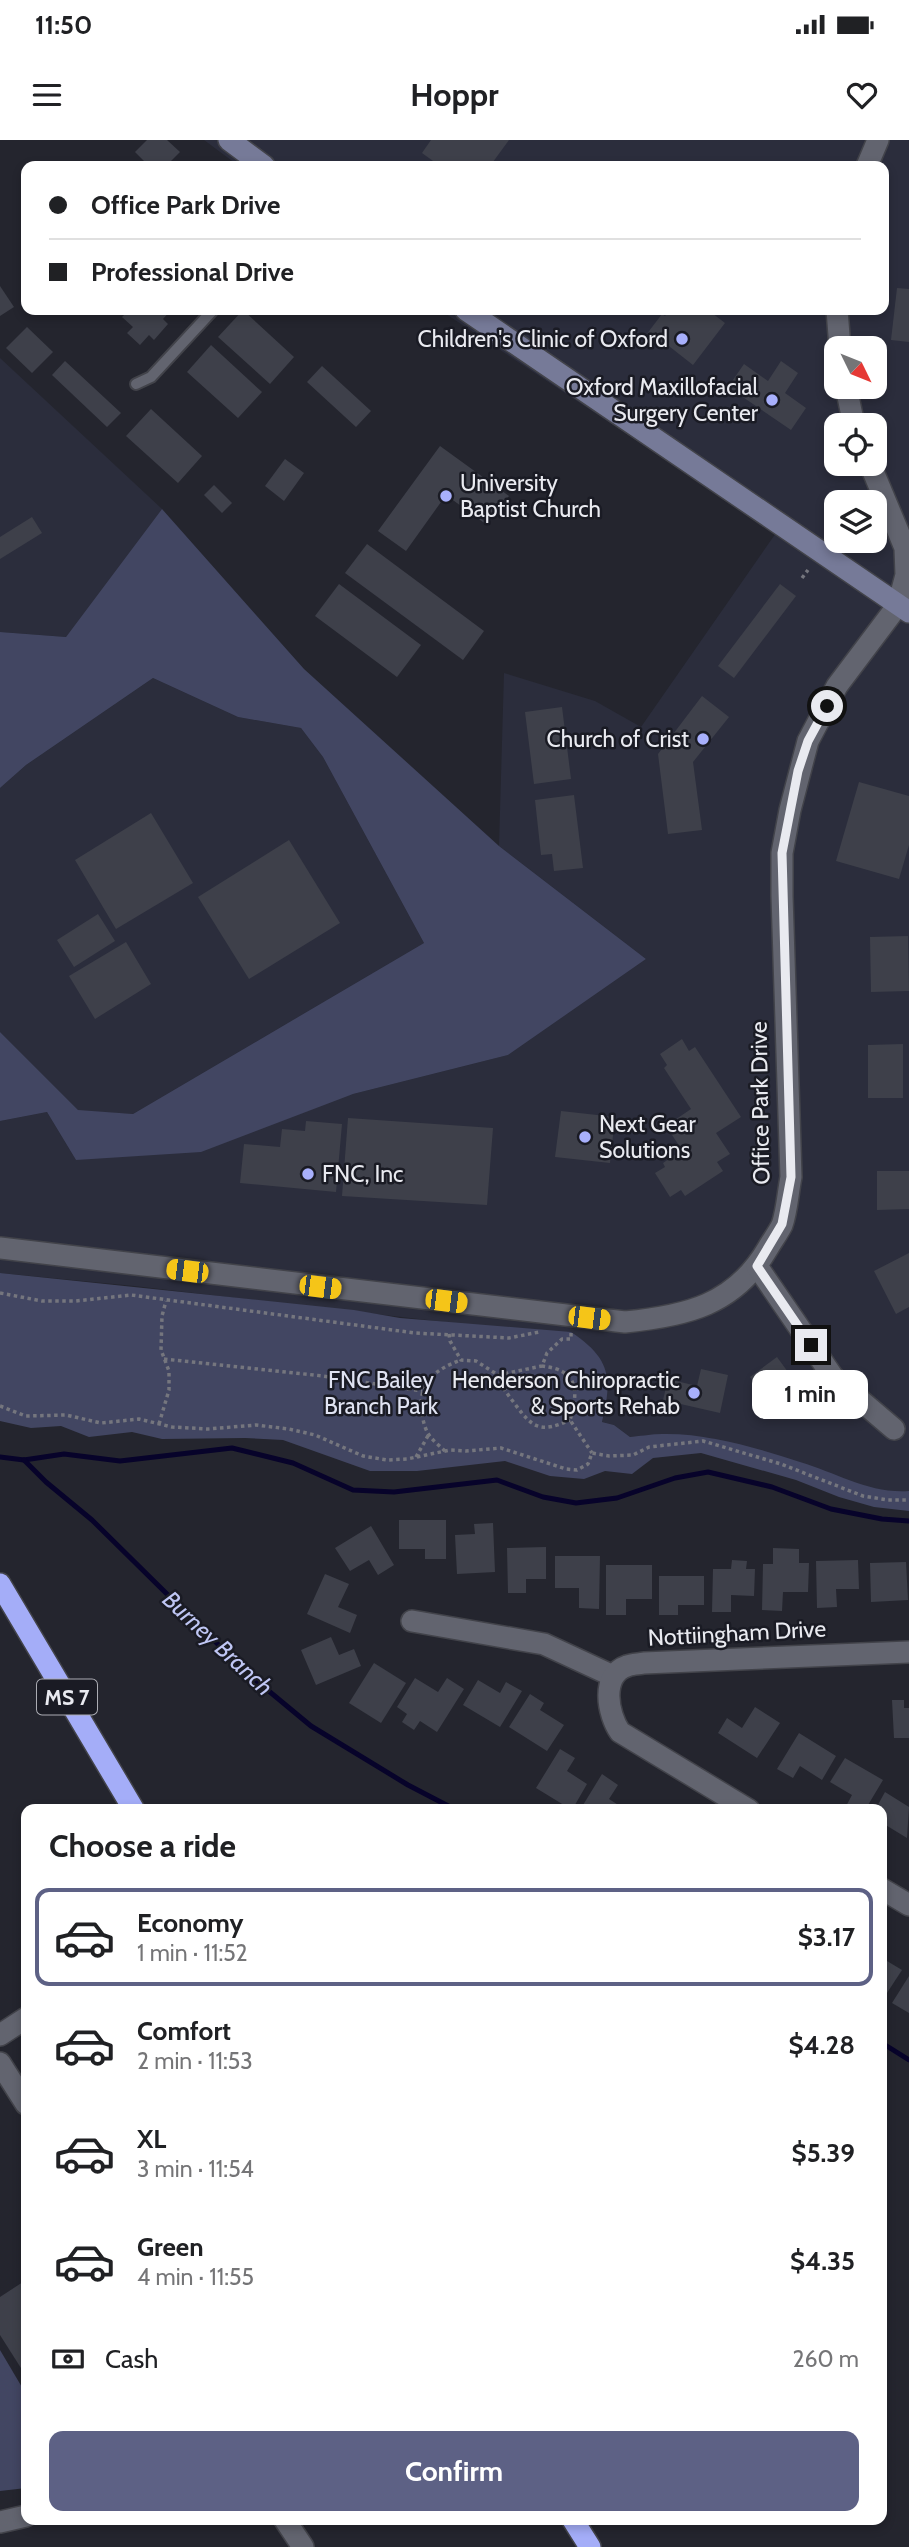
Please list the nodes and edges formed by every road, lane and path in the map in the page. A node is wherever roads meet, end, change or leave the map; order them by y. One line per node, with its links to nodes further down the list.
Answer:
1 (229, 140): 3 (street)
2 (878, 140): 4 (street)
3 (257, 161)
4 (869, 161)
5 (208, 315): 9 (lane)
6 (473, 315): 13 (street)
7 (838, 315): 8 (street)
8 (840, 336)
9 (135, 384)
10 (875, 476): 13 (street)
11 (808, 570): 12 (path)
12 (802, 578)
13 (903, 608): 15 (street, Office Park Drive)
14 (0, 1248): 15 (street, Office Park Drive)
15 (757, 1266): 29 (street)
16 (0, 1293): 17 (path)
17 (166, 1301): 20 (path); 21 (path)
18 (548, 1331): 20 (path)
19 (559, 1331): 23 (path)
20 (449, 1334): 22 (path)
21 (164, 1359): 25 (path); 28 (path)
22 (461, 1360): 24 (path); 25 (path)
23 (542, 1366): 24 (path); 27 (path)
24 (498, 1375): 27 (path)
25 (422, 1391): 30 (path)
26 (0, 1406): 28 (path)
27 (570, 1420): 32 (path)
28 (159, 1424): 33 (path)
29 (894, 1429)
30 (429, 1434): 31 (path); 33 (path)
31 (445, 1451): 32 (path); 33 (path)
32 (592, 1453): 34 (path)
33 (416, 1457)
34 (909, 1500)
35 (0, 1584): 39 (highway, MS 7)
36 (412, 1621): 38 (street)
37 (909, 1652): 38 (street, Nottiingham Drive)
38 (613, 1676): 40 (street)
39 (130, 1804)
40 (740, 1804)
41 (887, 1891): 42 (street)
42 (909, 1905)
43 (21, 2021): 44 (street)
44 (0, 2035)
45 (0, 2063): 46 (street)
46 (21, 2096)
47 (21, 2517): 48 (street)
48 (0, 2522)
49 (288, 2525): 51 (street)
50 (576, 2525): 52 (highway)
51 (303, 2547)
52 (590, 2547)

